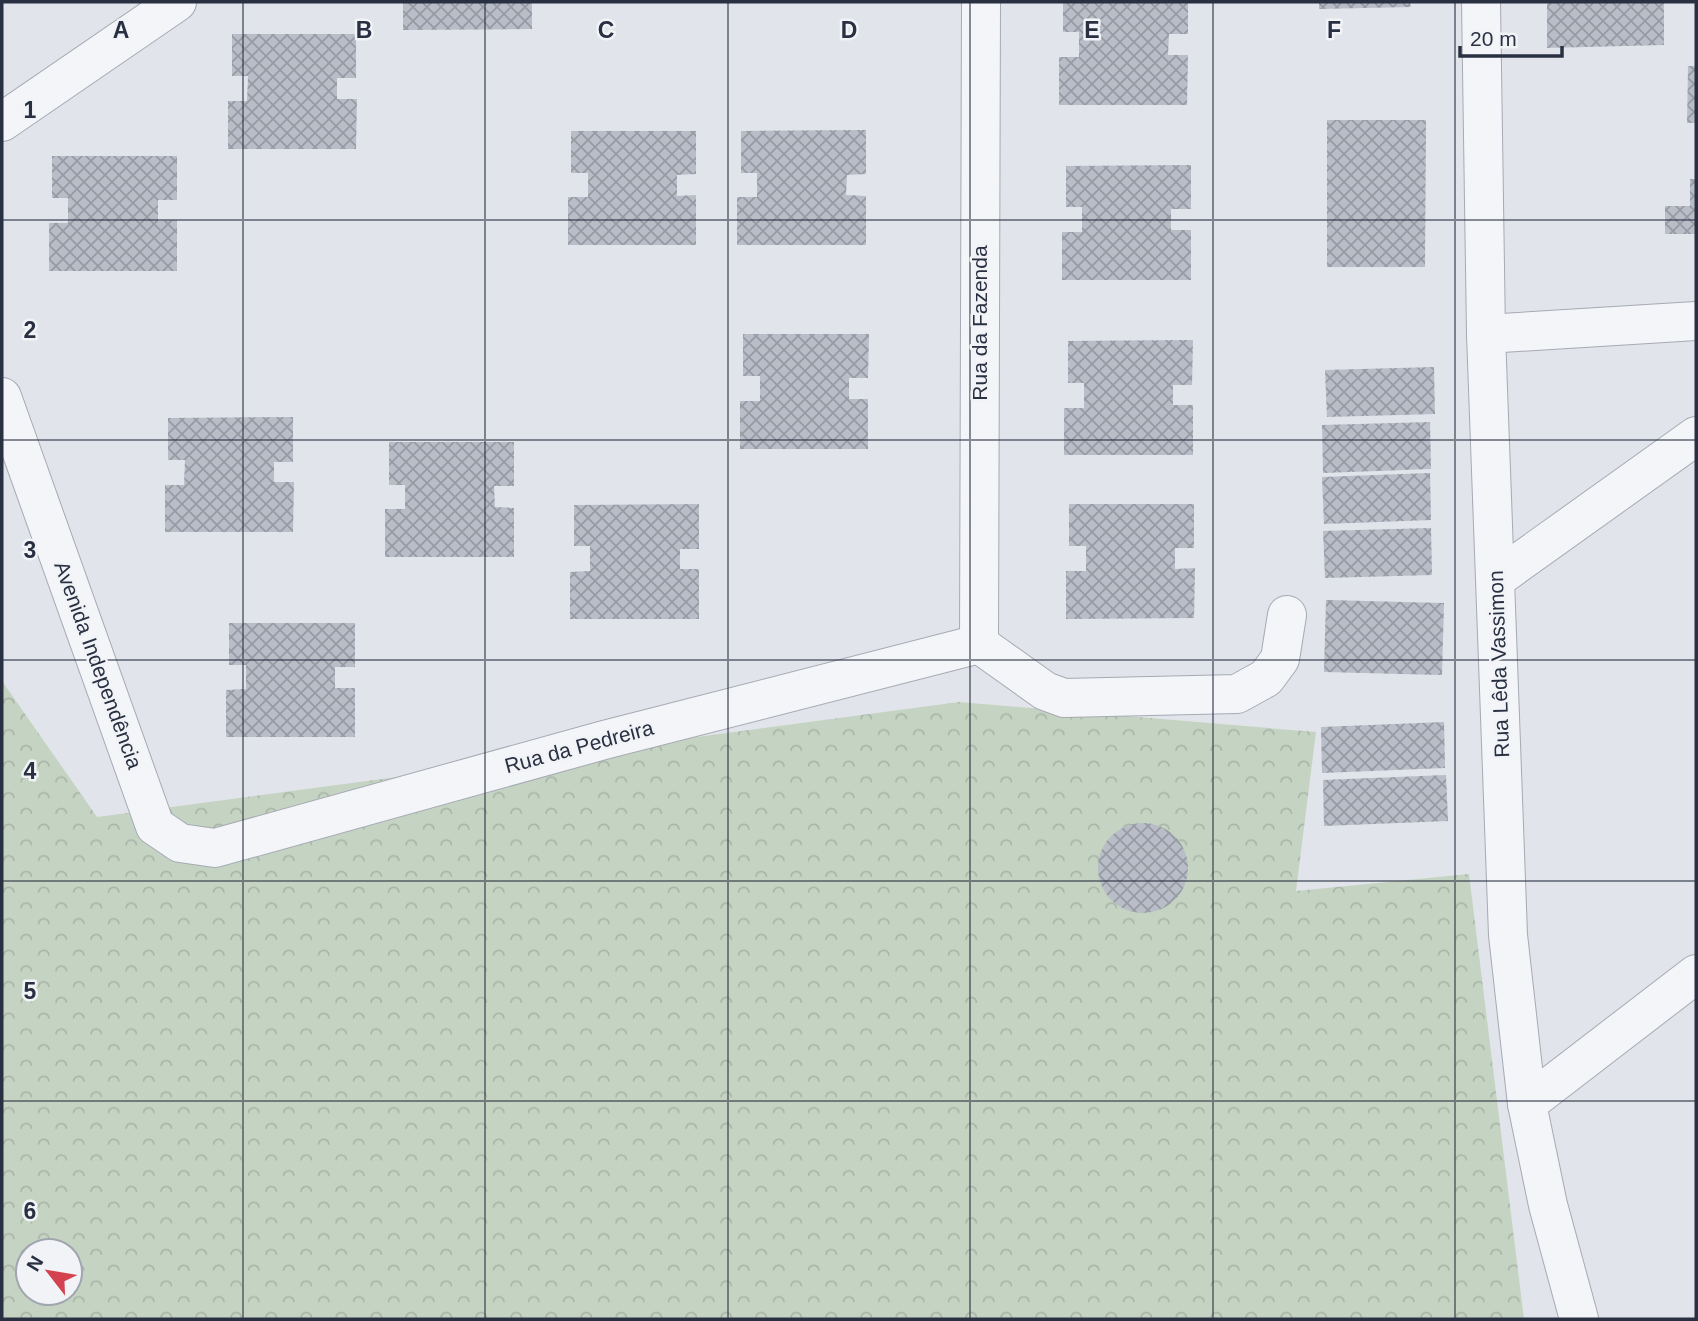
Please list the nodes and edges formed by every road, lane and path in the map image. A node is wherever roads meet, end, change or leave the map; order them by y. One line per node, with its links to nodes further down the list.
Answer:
1 (177, 2): 4 (street)
2 (981, 2): 11 (street, Rua da Fazenda)
3 (1481, 2): 6 (street, Rua Lêda Vassimon)
4 (2, 122)
5 (1695, 322): 6 (street)
6 (1486, 334): 9 (street, Rua Lêda Vassimon)
7 (2, 397): 12 (street, Avenida Independência)
8 (1696, 436): 9 (street)
9 (1496, 579): 14 (street, Rua Lêda Vassimon)
10 (1287, 615): 11 (street)
11 (979, 644): 12 (street, Rua da Pedreira)
12 (180, 843)
13 (1696, 974): 14 (street)
14 (1527, 1104): 15 (street, Rua Lêda Vassimon)
15 (1578, 1319)

